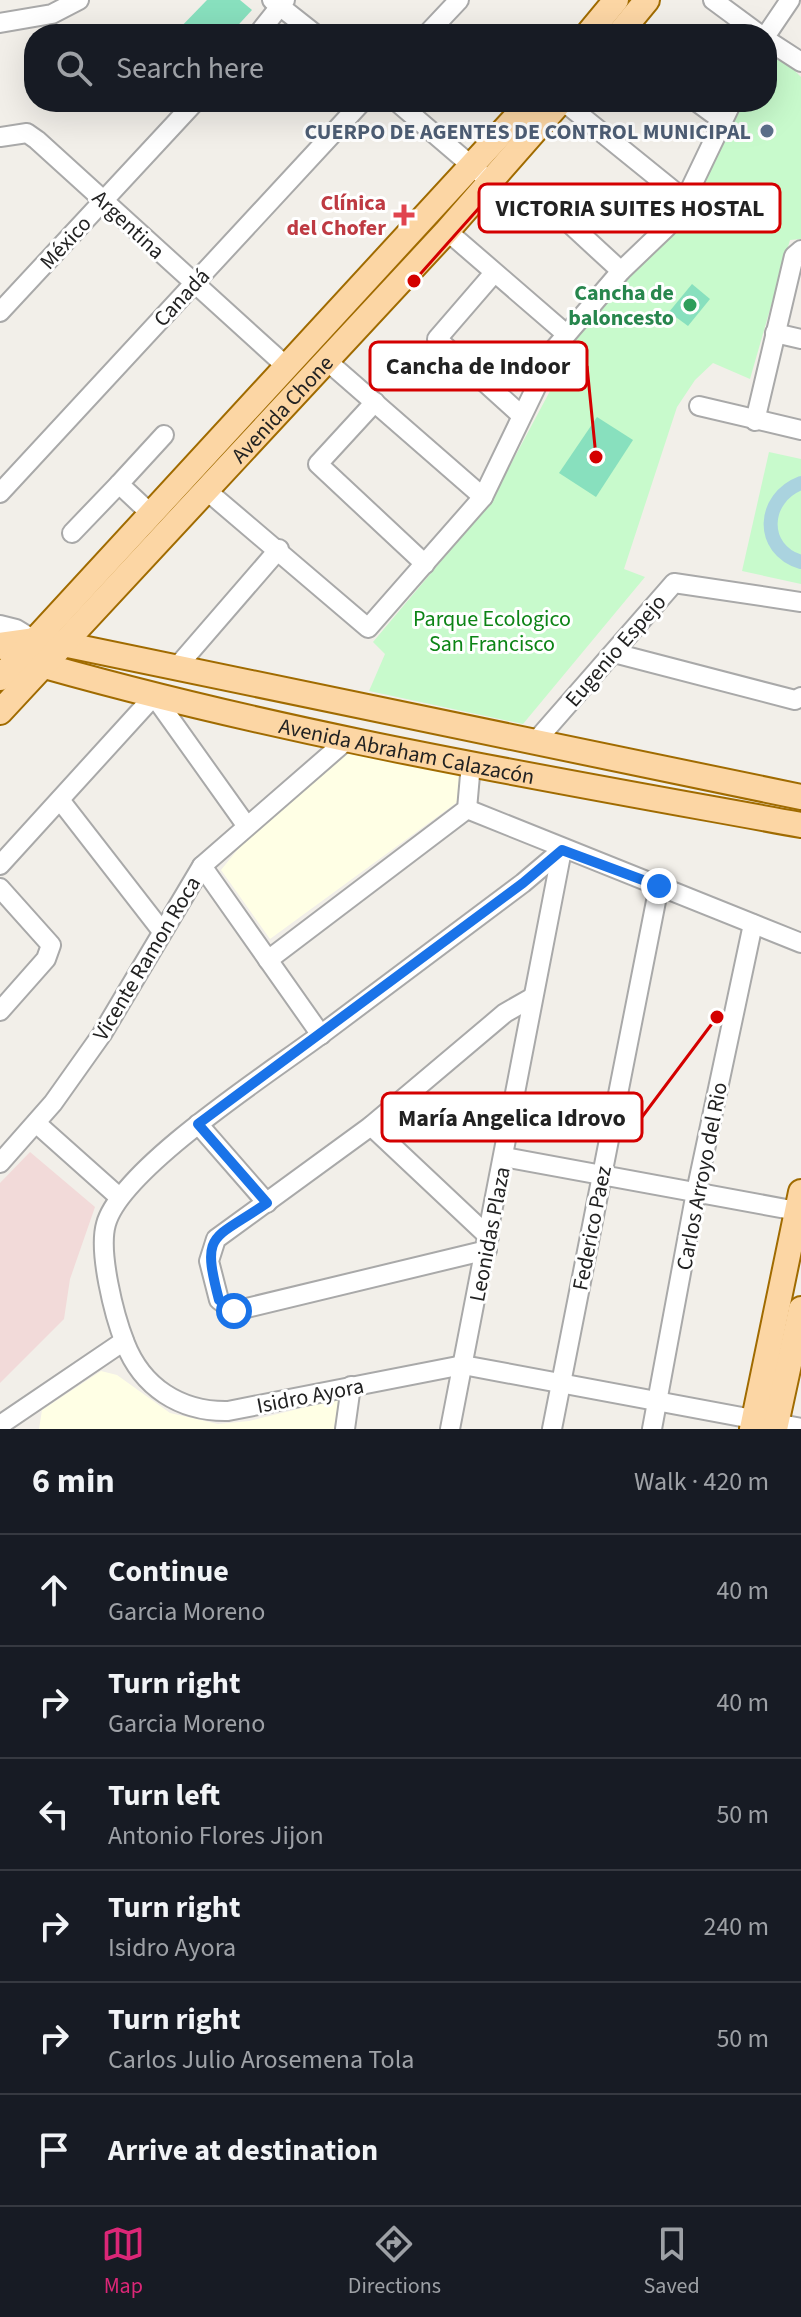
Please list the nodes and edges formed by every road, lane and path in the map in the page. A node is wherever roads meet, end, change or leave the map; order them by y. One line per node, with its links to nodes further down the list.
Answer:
1 (79, 0): 8 (street)
2 (459, 0): 11 (street)
3 (616, 0): 12 (main road)
4 (647, 0): 13 (main road)
5 (713, 0): 14 (street)
6 (790, 0): 15 (street)
7 (279, 2): 9 (street); 10 (street)
8 (0, 23)
9 (265, 24)
10 (304, 24)
11 (436, 24)
12 (596, 24)
13 (627, 24)
14 (745, 24)
15 (775, 24)
16 (777, 44): 17 (street)
17 (801, 62)
18 (186, 112): 30 (street, México)
19 (353, 112): 37 (street, Canadá)
20 (409, 112): 28 (street)
21 (521, 112): 28 (main road, Avenida Chone)
22 (553, 112): 29 (main road, Avenida Chone)
23 (575, 112): 31 (street)
24 (711, 112): 26 (street)
25 (727, 112): 26 (street)
26 (723, 121): 31 (street)
27 (0, 137): 30 (street, Argentina)
28 (472, 166): 29 (street); 43 (main road, Avenida Chone)
29 (491, 181): 33 (main road, Avenida Chone)
30 (105, 200): 37 (street, Argentina); 38 (street, México)
31 (685, 200): 35 (street)
32 (557, 212): 35 (street)
33 (447, 231): 36 (street); 42 (main road, Avenida Chone)
34 (801, 250): 40 (street)
35 (621, 271): 39 (street)
36 (494, 273): 39 (street); 46 (street)
37 (193, 285): 43 (street, Argentina); 52 (street, Canadá)
38 (0, 312)
39 (565, 333): 46 (street)
40 (775, 333): 41 (street); 47 (street)
41 (801, 339)
42 (327, 361): 44 (street); 51 (main road, Avenida Chone)
43 (287, 367): 54 (main road, Avenida Chone)
44 (375, 402): 53 (street); 57 (street)
45 (699, 406): 47 (street)
46 (521, 415): 53 (street)
47 (755, 421): 48 (street)
48 (801, 430)
49 (164, 435): 50 (street)
50 (119, 484): 54 (street); 55 (street)
51 (206, 490): 56 (street); 60 (main road, Avenida Chone)
52 (0, 493)
53 (483, 497): 57 (street)
54 (150, 513): 59 (main road, Avenida Chone)
55 (72, 533)
56 (279, 549): 57 (street); 64 (street)
57 (425, 564)
58 (801, 602): 62 (street, Eugenio Espejo)
59 (34, 640): 60 (main road, Avenida Abraham Calazacón); 61 (main road, Avenida Chone); 61 (street, Avenida Abraham Calazacón)
60 (63, 644): 63 (main road, Avenida Chone); 64 (main road, Avenida Abraham Calazacón)
61 (4, 647): 63 (main road, Avenida Abraham Calazacón); 65 (main road, Avenida Chone)
62 (614, 653): 67 (street); 70 (street, Eugenio Espejo)
63 (42, 666): 66 (main road, Avenida Abraham Calazacón); 68 (main road, Avenida Chone)
64 (176, 668): 70 (main road, Avenida Abraham Calazacón)
65 (0, 678)
66 (154, 696): 69 (main road, Avenida Abraham Calazacón); 73 (street); 75 (street)
67 (801, 697)
68 (0, 712)
69 (348, 739): 71 (main road, Avenida Abraham Calazacón); 75 (street, Vicente Ramon Roca)
70 (535, 742): 72 (main road, Avenida Abraham Calazacón)
71 (471, 764): 74 (street); 76 (main road, Avenida Abraham Calazacón)
72 (801, 797)
73 (60, 800): 78 (street); 83 (street)
74 (467, 809): 77 (street); 85 (street)
75 (246, 825): 79 (street, Vicente Ramon Roca)
76 (801, 825)
77 (562, 850): 80 (street); 86 (street, Leonidas Plaza); 88 (street, Isidro Ayora)
78 (0, 865)
79 (202, 866): 83 (street, Vicente Ramon Roca); 85 (street)
80 (659, 886): 82 (street); 94 (street, Federico Paez)
81 (0, 888): 87 (street)
82 (753, 924): 84 (street); 95 (street, Carlos Arroyo del Rio)
83 (161, 930): 89 (street, Vicente Ramon Roca)
84 (801, 943)
85 (268, 960): 88 (street)
86 (533, 997): 91 (street); 92 (street, Leonidas Plaza)
87 (0, 1011)
88 (321, 1035): 90 (street, Isidro Ayora)
89 (36, 1123): 93 (street, Vicente Ramon Roca); 96 (street)
90 (198, 1124): 96 (street, Isidro Ayora); 98 (street)
91 (371, 1126): 98 (street); 99 (street)
92 (504, 1157): 94 (street); 99 (street, Leonidas Plaza)
93 (0, 1163)
94 (601, 1176): 95 (street); 103 (street, Federico Paez)
95 (696, 1192): 97 (street); 105 (street, Carlos Arroyo del Rio)
96 (119, 1197): 101 (street, Isidro Ayora)
97 (799, 1202): 107 (main road)
98 (267, 1203): 99 (street)
99 (488, 1244): 102 (street, Leonidas Plaza)
100 (801, 1309): 107 (main road)
101 (124, 1341): 104 (street, Isidro Ayora); 106 (street)
102 (463, 1365): 103 (street, Isidro Ayora); 104 (street, Isidro Ayora); 110 (street, Leonidas Plaza)
103 (561, 1381): 105 (street, Isidro Ayora); 111 (street, Federico Paez)
104 (351, 1386): 109 (street)
105 (658, 1400): 107 (street, Isidro Ayora); 112 (street, Carlos Arroyo del Rio)
106 (0, 1425)
107 (765, 1425): 108 (street, Isidro Ayora)
108 (801, 1428)
109 (345, 1429)
110 (450, 1429)
111 (552, 1429)
112 (652, 1429)

